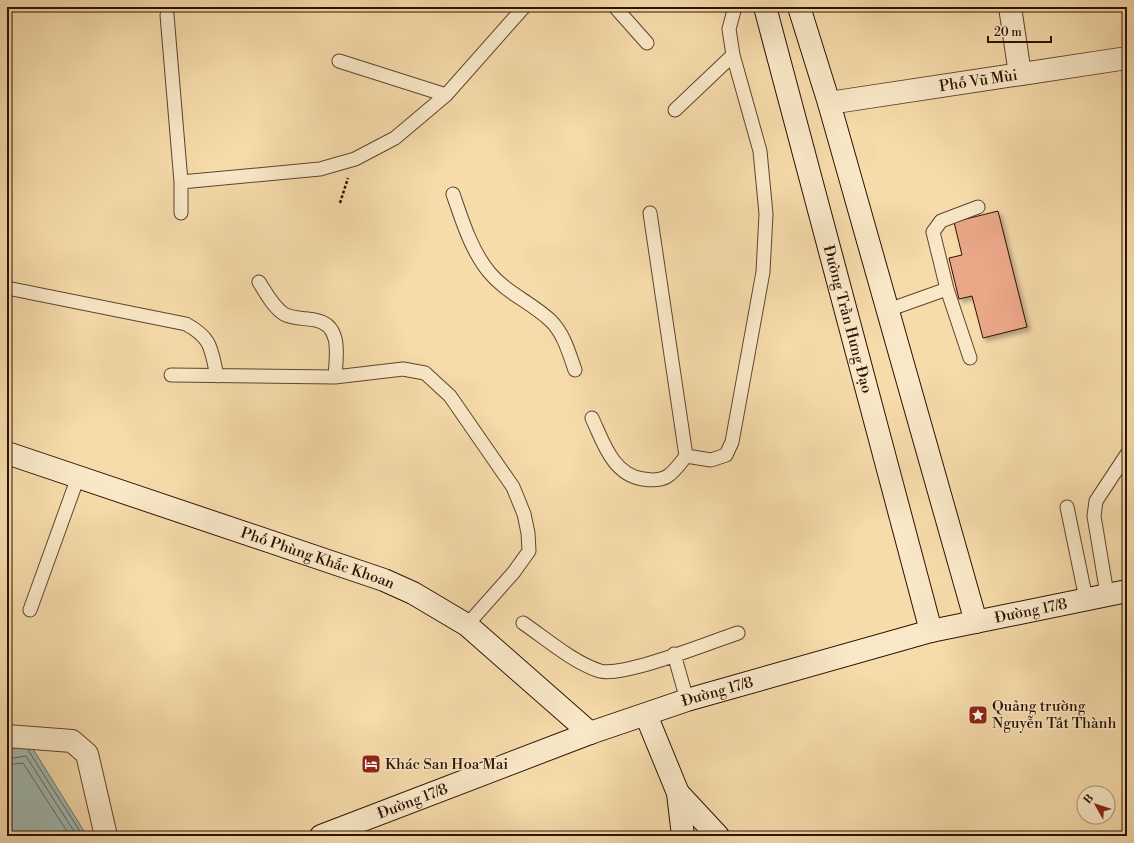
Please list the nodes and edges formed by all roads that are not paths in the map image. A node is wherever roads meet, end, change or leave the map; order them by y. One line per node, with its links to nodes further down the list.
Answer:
1 (524, 7): 13 (lane)
2 (615, 7): 8 (lane)
3 (735, 7): 9 (lane)
4 (766, 7): 41 (street, Đường Trần Hưng Đạo)
5 (799, 7): 14 (street)
6 (1010, 7): 12 (street)
7 (167, 15): 16 (lane)
8 (647, 43)
9 (733, 54): 15 (lane); 33 (lane)
10 (1127, 58): 12 (street, Phố Vũ Mùi)
11 (340, 61): 13 (lane)
12 (1020, 74): 14 (street, Phố Vũ Mùi)
13 (446, 95): 16 (lane)
14 (829, 103): 24 (street)
15 (675, 110)
16 (181, 182): 19 (lane)
17 (453, 194): 26 (lane)
18 (978, 206): 23 (lane)
19 (181, 213)
20 (650, 214): 33 (lane)
21 (259, 282): 29 (lane)
22 (7, 288): 28 (lane)
23 (947, 290): 24 (lane); 25 (lane)
24 (888, 310): 38 (street)
25 (970, 358)
26 (575, 370)
27 (171, 375): 28 (lane)
28 (217, 376): 29 (lane)
29 (335, 377): 40 (lane)
30 (592, 418): 33 (lane)
31 (7, 453): 34 (street, Phố Phùng Khắc Khoan)
32 (1127, 454): 36 (lane)
33 (686, 456)
34 (78, 476): 37 (lane); 40 (street, Phố Phùng Khắc Khoan)
35 (1067, 507): 36 (lane)
36 (1107, 595): 38 (street, Đường 17/8)
37 (30, 610)
38 (976, 622): 41 (street, Đường 17/8)
39 (523, 623): 43 (lane)
40 (467, 625): 46 (street, Phố Phùng Khắc Khoan)
41 (931, 631): 44 (street, Đường 17/8)
42 (738, 633): 43 (lane)
43 (674, 654): 44 (lane)
44 (687, 700): 45 (street, Đường 17/8)
45 (646, 715): 46 (street, Đường 17/8); 48 (street)
46 (590, 733): 50 (street, Đường 17/8)
47 (7, 736): 49 (street)
48 (678, 793): 51 (street); 52 (street)
49 (106, 836)
50 (321, 836)
51 (683, 836)
52 (718, 836)

